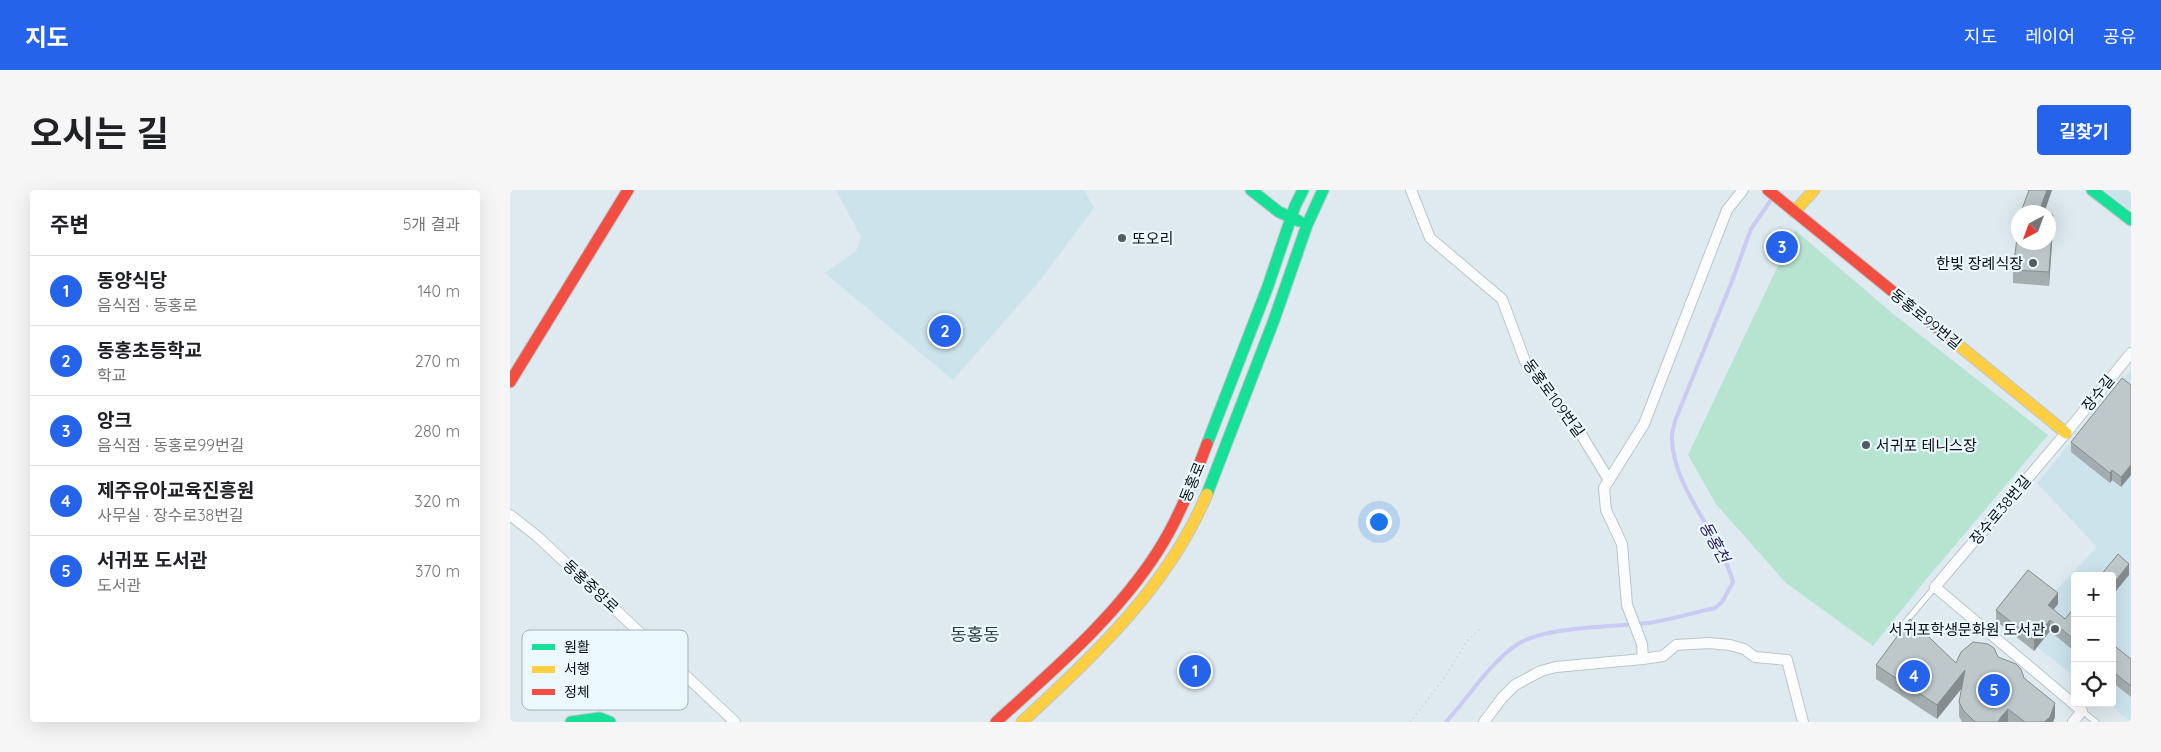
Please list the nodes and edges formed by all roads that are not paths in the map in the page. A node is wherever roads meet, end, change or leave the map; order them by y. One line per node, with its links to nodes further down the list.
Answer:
1 (628, 190): 15 (main road)
2 (1252, 190): 11 (main road)
3 (1303, 190): 11 (main road, 동홍로)
4 (1323, 190): 13 (main road, 동홍로)
5 (1411, 190): 17 (street, 동홍로109번길)
6 (1743, 190): 17 (street)
7 (1768, 190): 10 (main road, 동홍로99번길)
8 (1814, 190): 10 (main road)
9 (2092, 190): 12 (main road)
10 (1790, 209): 16 (main road, 동홍로99번길)
11 (1291, 218): 13 (main road); 28 (main road, 동홍로)
12 (2131, 220)
13 (1307, 224): 29 (main road, 동홍로)
14 (2131, 353): 16 (street, 장수길)
15 (510, 382)
16 (2066, 433): 19 (street, 장수로38번길)
17 (1609, 480): 22 (street)
18 (510, 515): 20 (street, 동홍중앙로)
19 (1935, 587): 21 (lane); 24 (street)
20 (638, 630)
21 (1896, 633)
22 (1643, 659): 30 (street); 31 (street)
23 (688, 678): 27 (street, 동홍중앙로)
24 (2082, 710): 32 (street); 33 (lane)
25 (571, 722): 26 (main road)
26 (610, 722)
27 (735, 722)
28 (996, 722)
29 (1022, 722)
30 (1484, 722)
31 (1803, 722)
32 (2073, 722)
33 (2096, 722)

